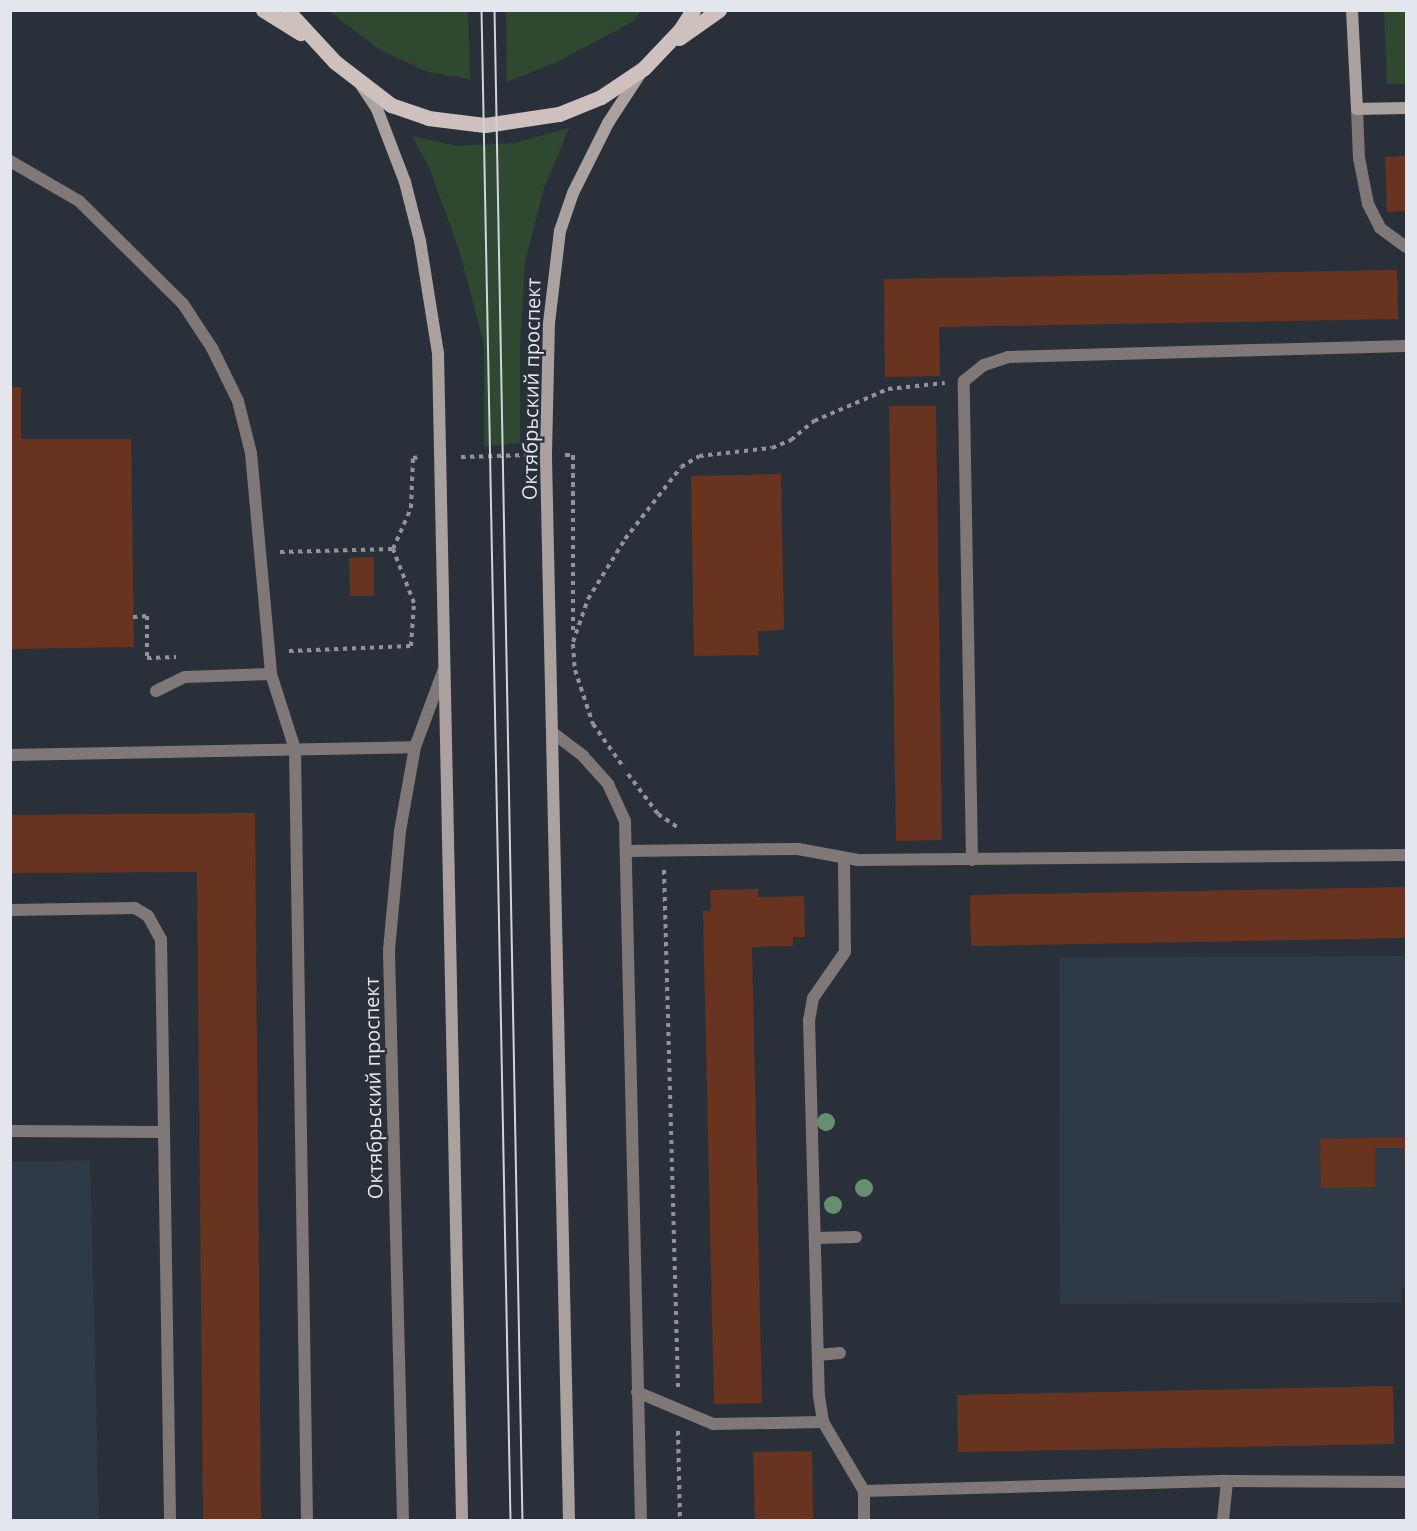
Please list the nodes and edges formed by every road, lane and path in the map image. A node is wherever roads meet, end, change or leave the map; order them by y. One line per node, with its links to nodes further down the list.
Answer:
1 (263, 10): 6 (main road)
2 (287, 10): 6 (main road)
3 (693, 10): 7 (main road)
4 (719, 10): 7 (main road)
5 (1352, 10): 11 (main road)
6 (316, 43): 9 (main road)
7 (667, 46): 8 (main road)
8 (644, 68): 9 (main road); 16 (main road, Октябрьский проспект)
9 (359, 81): 17 (main road, Октябрьский проспект)
10 (1407, 108): 11 (main road)
11 (1357, 109): 13 (street)
12 (10, 161): 19 (street)
13 (1407, 247)
14 (1407, 346): 15 (street)
15 (964, 381): 20 (path); 34 (street)
16 (546, 454): 17 (path); 20 (path); 25 (main road, Октябрьский проспект)
17 (443, 455): 18 (path); 22 (main road, Октябрьский проспект)
18 (393, 549): 19 (path); 21 (path)
19 (259, 552): 23 (street)
20 (573, 644): 29 (path)
21 (411, 646)
22 (446, 662): 26 (street, Октябрьский проспект); 51 (main road, Октябрьский проспект)
23 (271, 674): 24 (street); 27 (street)
24 (156, 691)
25 (553, 734): 31 (street); 52 (main road, Октябрьский проспект)
26 (415, 747): 27 (street); 50 (street, Октябрьский проспект)
27 (295, 749): 28 (street); 49 (street)
28 (10, 755)
29 (678, 827)
30 (664, 850): 31 (street); 33 (street); 43 (path)
31 (626, 851): 42 (street)
32 (1407, 855): 34 (street)
33 (844, 860): 34 (street); 39 (street)
34 (972, 860)
35 (10, 910): 37 (street)
36 (10, 1131): 37 (street)
37 (162, 1132): 48 (street)
38 (856, 1237): 39 (street)
39 (815, 1238): 41 (street)
40 (840, 1353): 41 (street)
41 (818, 1355): 44 (street)
42 (637, 1392): 43 (street); 53 (street)
43 (678, 1412): 44 (street); 54 (path)
44 (823, 1422): 47 (street)
45 (1227, 1481): 46 (street); 47 (street); 56 (street)
46 (1407, 1482)
47 (864, 1491): 55 (street)
48 (170, 1521)
49 (308, 1521)
50 (403, 1521)
51 (462, 1521)
52 (569, 1521)
53 (640, 1521)
54 (680, 1521)
55 (864, 1521)
56 (1223, 1521)

